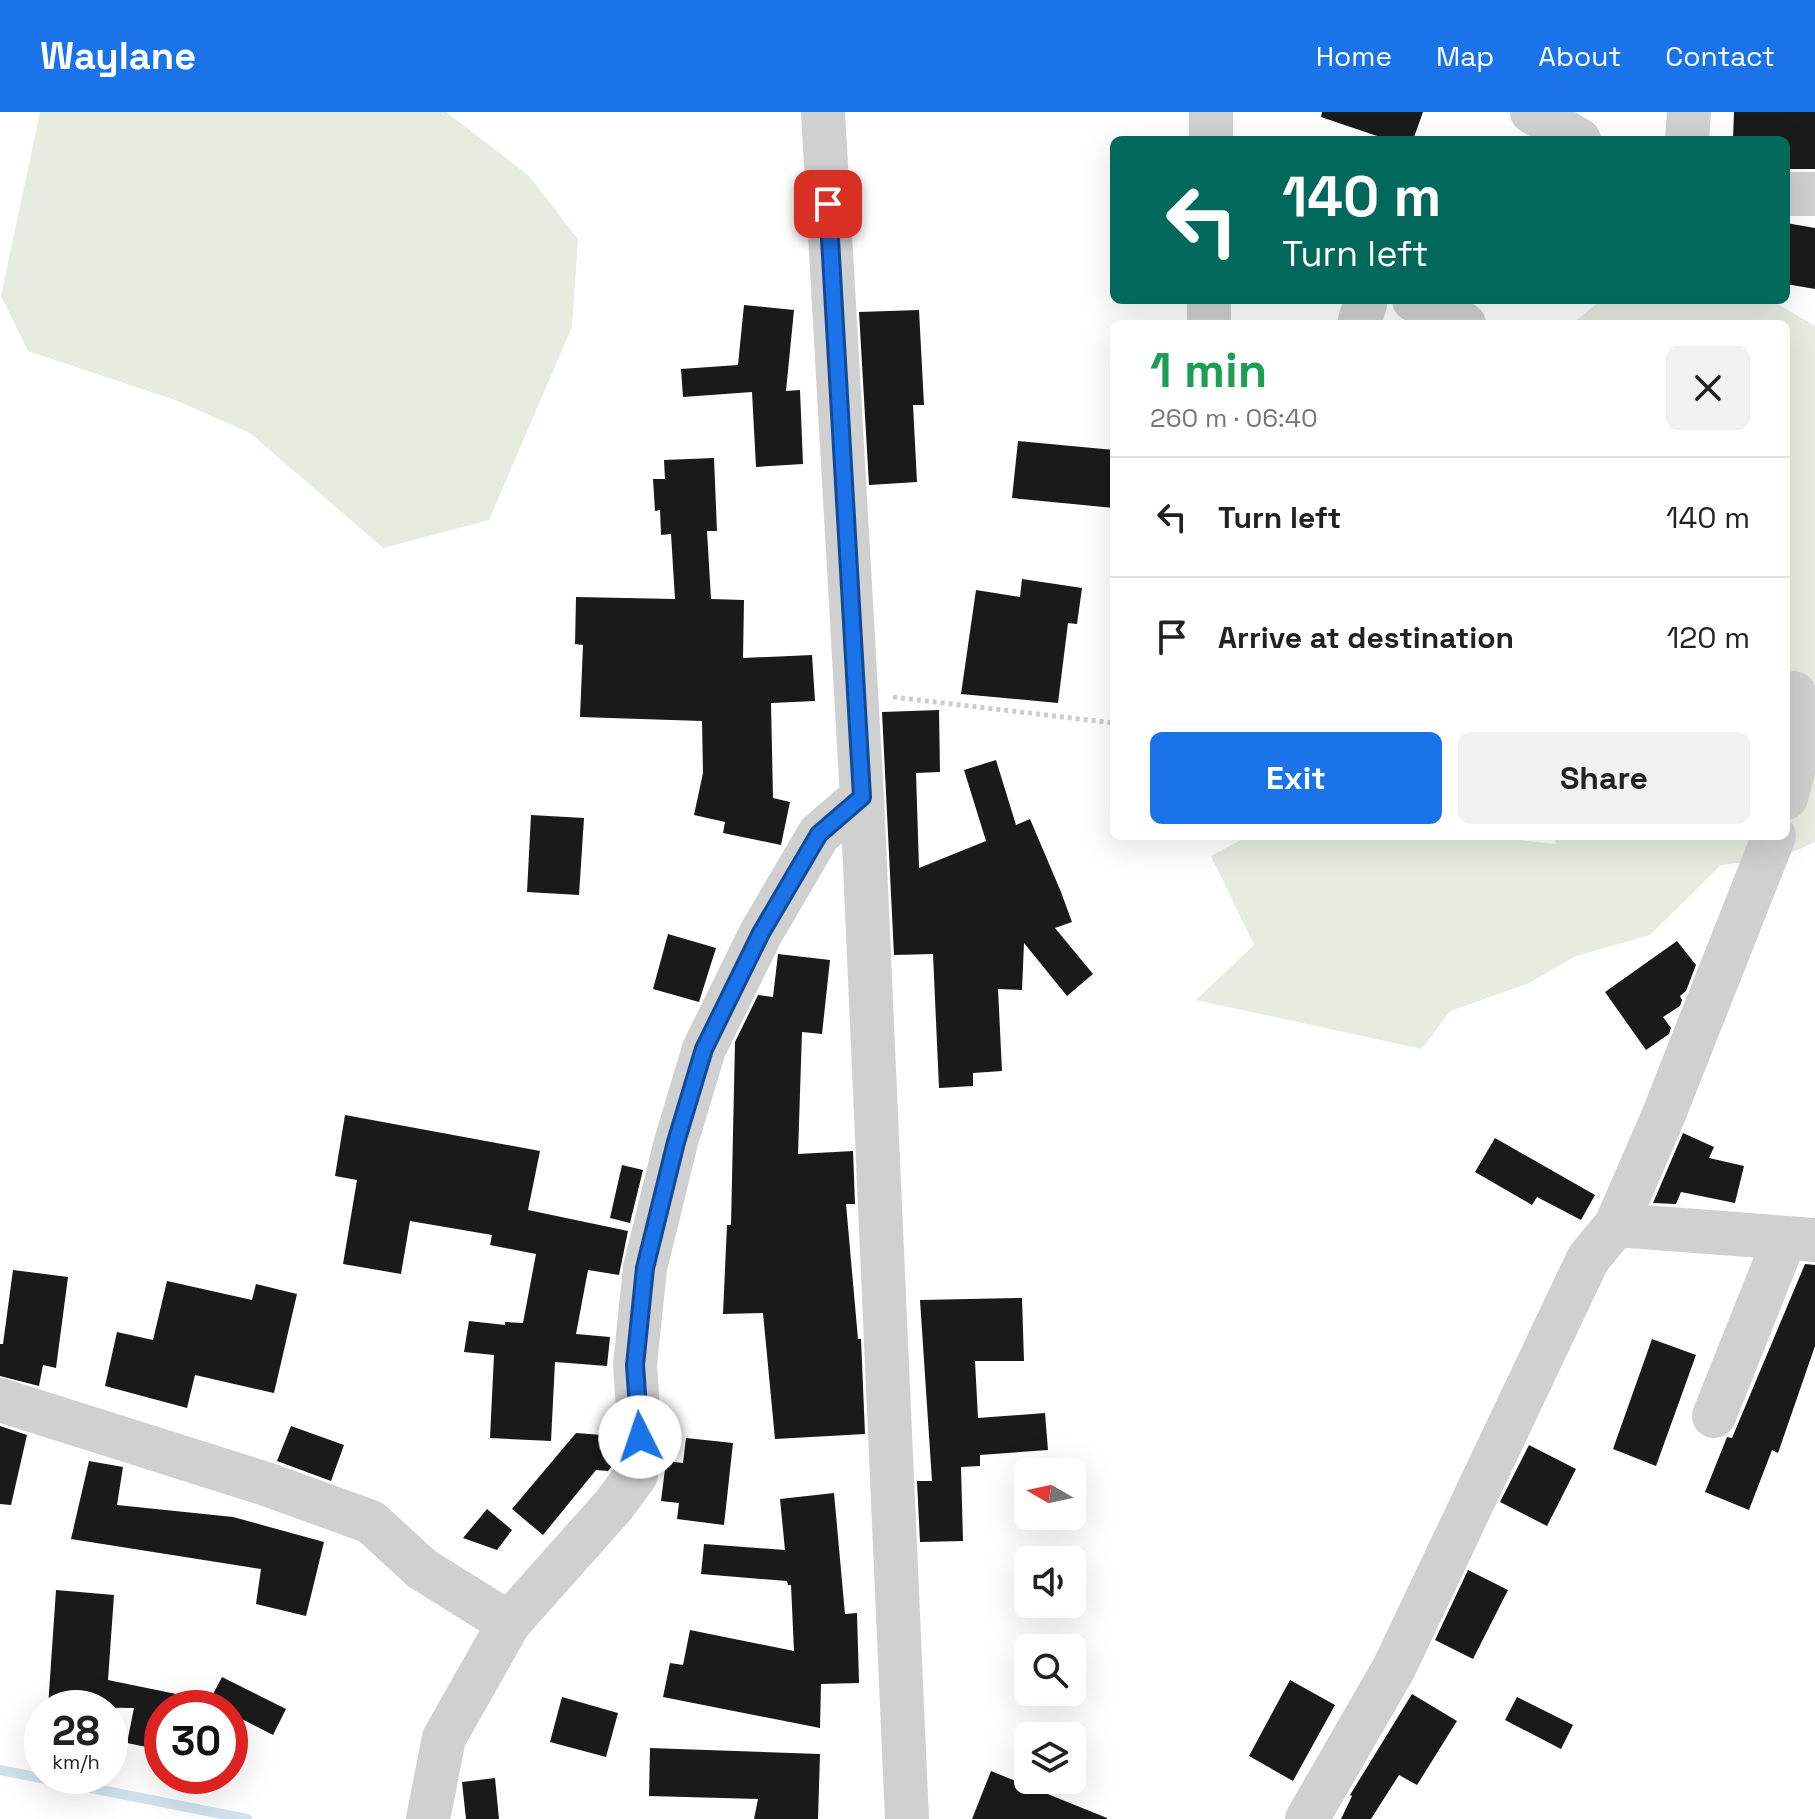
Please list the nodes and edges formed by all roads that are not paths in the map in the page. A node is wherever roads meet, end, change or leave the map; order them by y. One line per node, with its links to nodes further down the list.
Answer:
1 (823, 112): 14 (street)
2 (1211, 112): 5 (street)
3 (1532, 112): 6 (street)
4 (1689, 112): 7 (street)
5 (1211, 136)
6 (1572, 136)
7 (1687, 136)
8 (1790, 194): 9 (street)
9 (1815, 194)
10 (1422, 304): 11 (street)
11 (1456, 320)
12 (1794, 693): 13 (street)
13 (1790, 783)
14 (862, 797): 20 (street); 22 (street)
15 (1772, 840): 16 (street)
16 (1616, 1225): 17 (street); 23 (street)
17 (1800, 1239): 19 (street)
18 (0, 1400): 20 (street)
19 (1714, 1416)
20 (509, 1623): 21 (street)
21 (428, 1819)
22 (907, 1819)
23 (1307, 1819)

